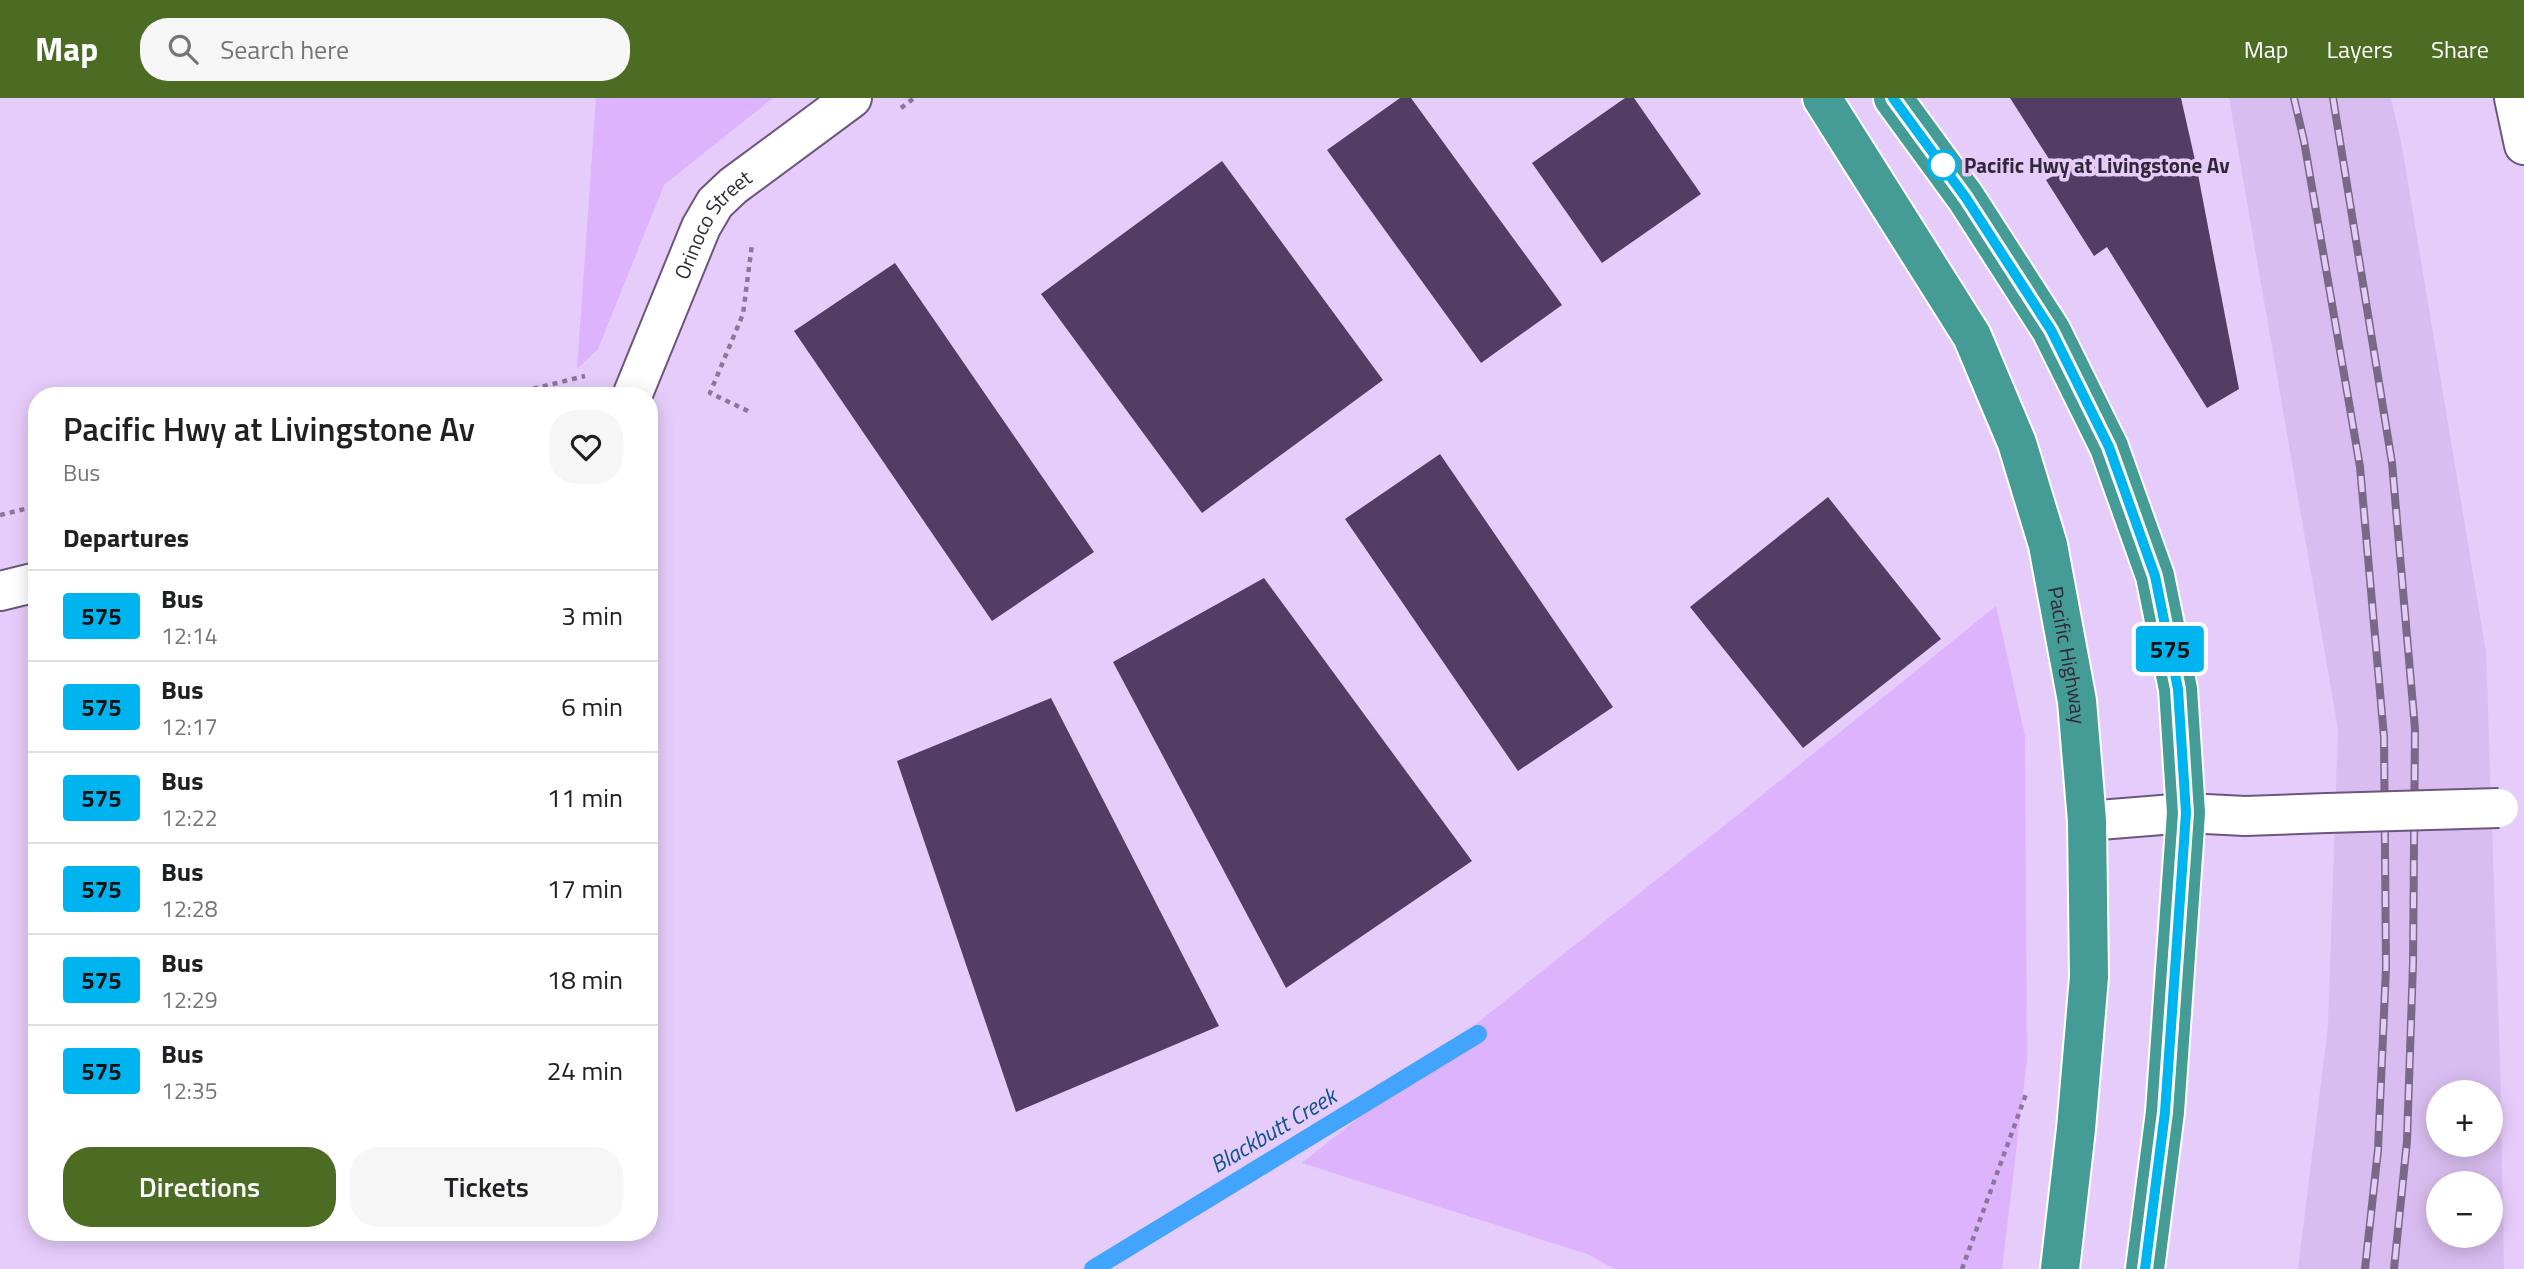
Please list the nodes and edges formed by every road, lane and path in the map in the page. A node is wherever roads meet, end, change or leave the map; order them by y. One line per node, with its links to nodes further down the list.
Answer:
1 (852, 98): 9 (street, Orinoco Street)
2 (914, 98): 6 (path)
3 (1822, 98): 17 (highway, Pacific Highway)
4 (1893, 98): 16 (highway)
5 (2514, 98): 7 (street)
6 (892, 115)
7 (2524, 145)
8 (752, 239): 10 (path)
9 (636, 387)
10 (748, 411)
11 (28, 508): 12 (path)
12 (0, 515)
13 (28, 584): 14 (street)
14 (0, 590)
15 (2511, 807): 16 (street, bridge)
16 (2186, 813): 17 (street); 21 (highway)
17 (2087, 821): 20 (highway, Pacific Highway)
18 (2028, 1087): 19 (path)
19 (1962, 1269)
20 (2060, 1269)
21 (2145, 1269)

